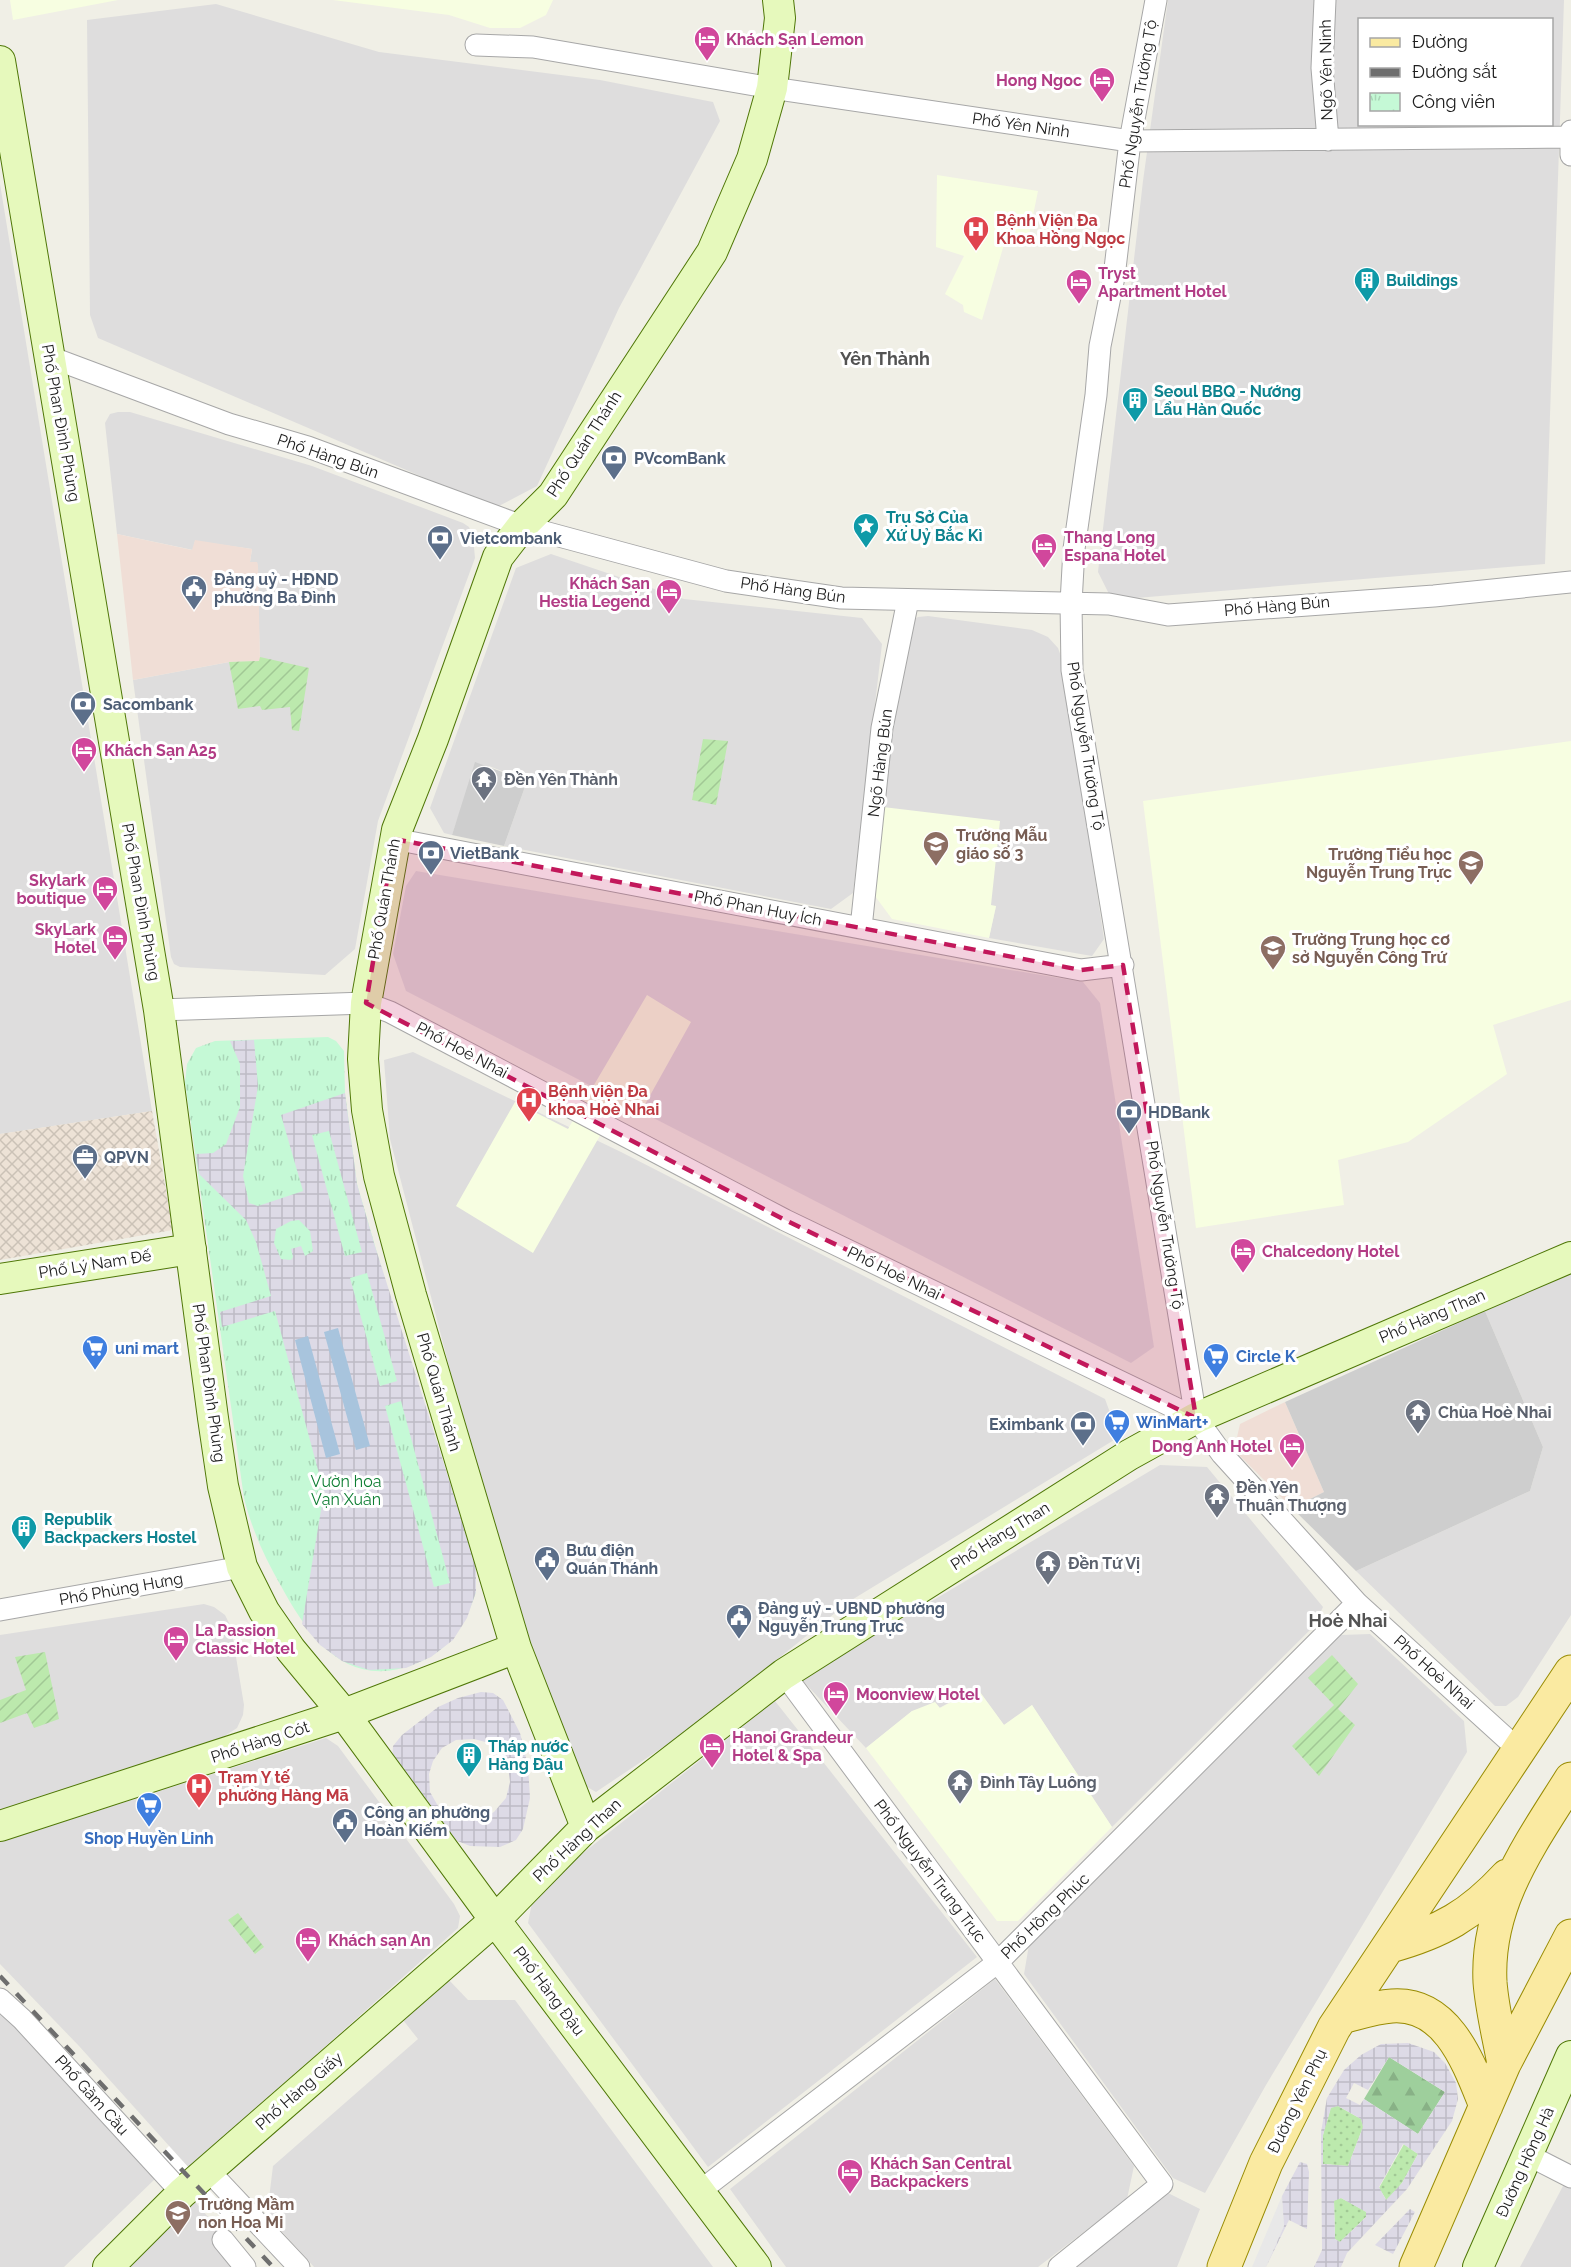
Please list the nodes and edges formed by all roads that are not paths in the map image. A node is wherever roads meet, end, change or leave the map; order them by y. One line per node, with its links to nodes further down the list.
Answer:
1 (778, 0): 6 (main road, Phố Quán Thánh)
2 (1156, 0): 10 (street, Phố Nguyễn Trường Tộ)
3 (1325, 0): 9 (street, Ngõ Yên Ninh)
4 (476, 45): 6 (street, Phố Yên Ninh)
5 (0, 61): 12 (main road, Phố Phan Đình Phùng)
6 (772, 88): 10 (street, Phố Yên Ninh); 13 (main road, Phố Quán Thánh)
7 (1571, 131): 8 (street)
8 (1570, 137): 9 (street, Phố Yên Ninh); 11 (street)
9 (1328, 140): 10 (street, Phố Yên Ninh)
10 (1130, 141): 16 (street, Phố Nguyễn Trường Tộ)
11 (1571, 155)
12 (50, 357): 13 (street, Phố Hàng Bún); 21 (main road, Phố Phan Đình Phùng)
13 (522, 526): 15 (street, Phố Hàng Bún); 17 (main road, Phố Quán Thánh)
14 (1571, 582): 16 (street, Phố Hàng Bún)
15 (908, 600): 16 (street, Phố Hàng Bún); 18 (street, Ngõ Hàng Bún)
16 (1071, 603): 19 (street, Phố Nguyễn Trường Tộ)
17 (394, 839): 18 (street, Phố Phan Huy Ích); 20 (main road, Phố Quán Thánh)
18 (861, 927): 19 (street, Phố Phan Huy Ích)
19 (1122, 965): 25 (street, Phố Nguyễn Trường Tộ)
20 (366, 1003): 21 (street, Phố Hoè Nhai); 25 (street, Phố Hoè Nhai); 29 (main road, Phố Quán Thánh)
21 (159, 1010): 22 (main road, Phố Phan Đình Phùng)
22 (191, 1249): 24 (main road, Phố Lý Nam Đế); 26 (main road, Phố Phan Đình Phùng)
23 (1571, 1257): 25 (main road, Phố Hàng Than)
24 (0, 1279)
25 (1196, 1418): 27 (street, Phố Hoè Nhai); 31 (main road, Phố Hàng Than)
26 (242, 1567): 28 (street, Phố Phùng Hưng); 32 (main road, Phố Phan Đình Phùng)
27 (1358, 1603): 33 (street, Phố Hoè Nhai); 41 (street, Phố Hồng Phúc)
28 (0, 1610)
29 (516, 1647): 32 (main road, Phố Hàng Cót); 36 (main road, Phố Quán Thánh)
30 (1571, 1672): 33 (main road, Đường Yên Phụ)
31 (784, 1674): 36 (main road, Phố Hàng Than); 41 (street, Phố Nguyễn Trung Trực)
32 (344, 1714): 35 (main road, Phố Hàng Cót); 38 (main road, Phố Hàng Đậu)
33 (1520, 1751): 40 (main road, Đường Yên Phụ)
34 (1571, 1779): 37 (main road)
35 (0, 1826)
36 (586, 1827): 38 (main road, Phố Hàng Than)
37 (1515, 1869): 40 (main road); 45 (main road)
38 (495, 1920): 48 (main road, Phố Hàng Giấy); 50 (main road, Phố Hàng Đậu)
39 (1571, 1936): 45 (main road)
40 (1390, 1946): 43 (main road, Đường Yên Phụ)
41 (998, 1962): 50 (street, Phố Hồng Phúc); 57 (street, Phố Nguyễn Trung Trực)
42 (0, 1999): 51 (street, Phố Gầm Cầu)
43 (1342, 2017): 46 (main road); 58 (main road, Đường Yên Phụ)
44 (1571, 2057): 47 (main road, Đường Hồng Hà)
45 (1504, 2064): 46 (main road)
46 (1486, 2106): 59 (main road)
47 (1527, 2155): 49 (street); 60 (main road, Đường Hồng Hà)
48 (208, 2170): 51 (main road, Phố Hàng Giấy); 55 (street)
49 (1571, 2178)
50 (700, 2191): 56 (main road, Phố Hàng Đậu)
51 (182, 2193): 53 (main road, Phố Hàng Giấy)
52 (223, 2240): 54 (street)
53 (108, 2267)
54 (245, 2267)
55 (299, 2267)
56 (756, 2267)
57 (1059, 2267)
58 (1224, 2267)
59 (1416, 2267)
60 (1478, 2267)

